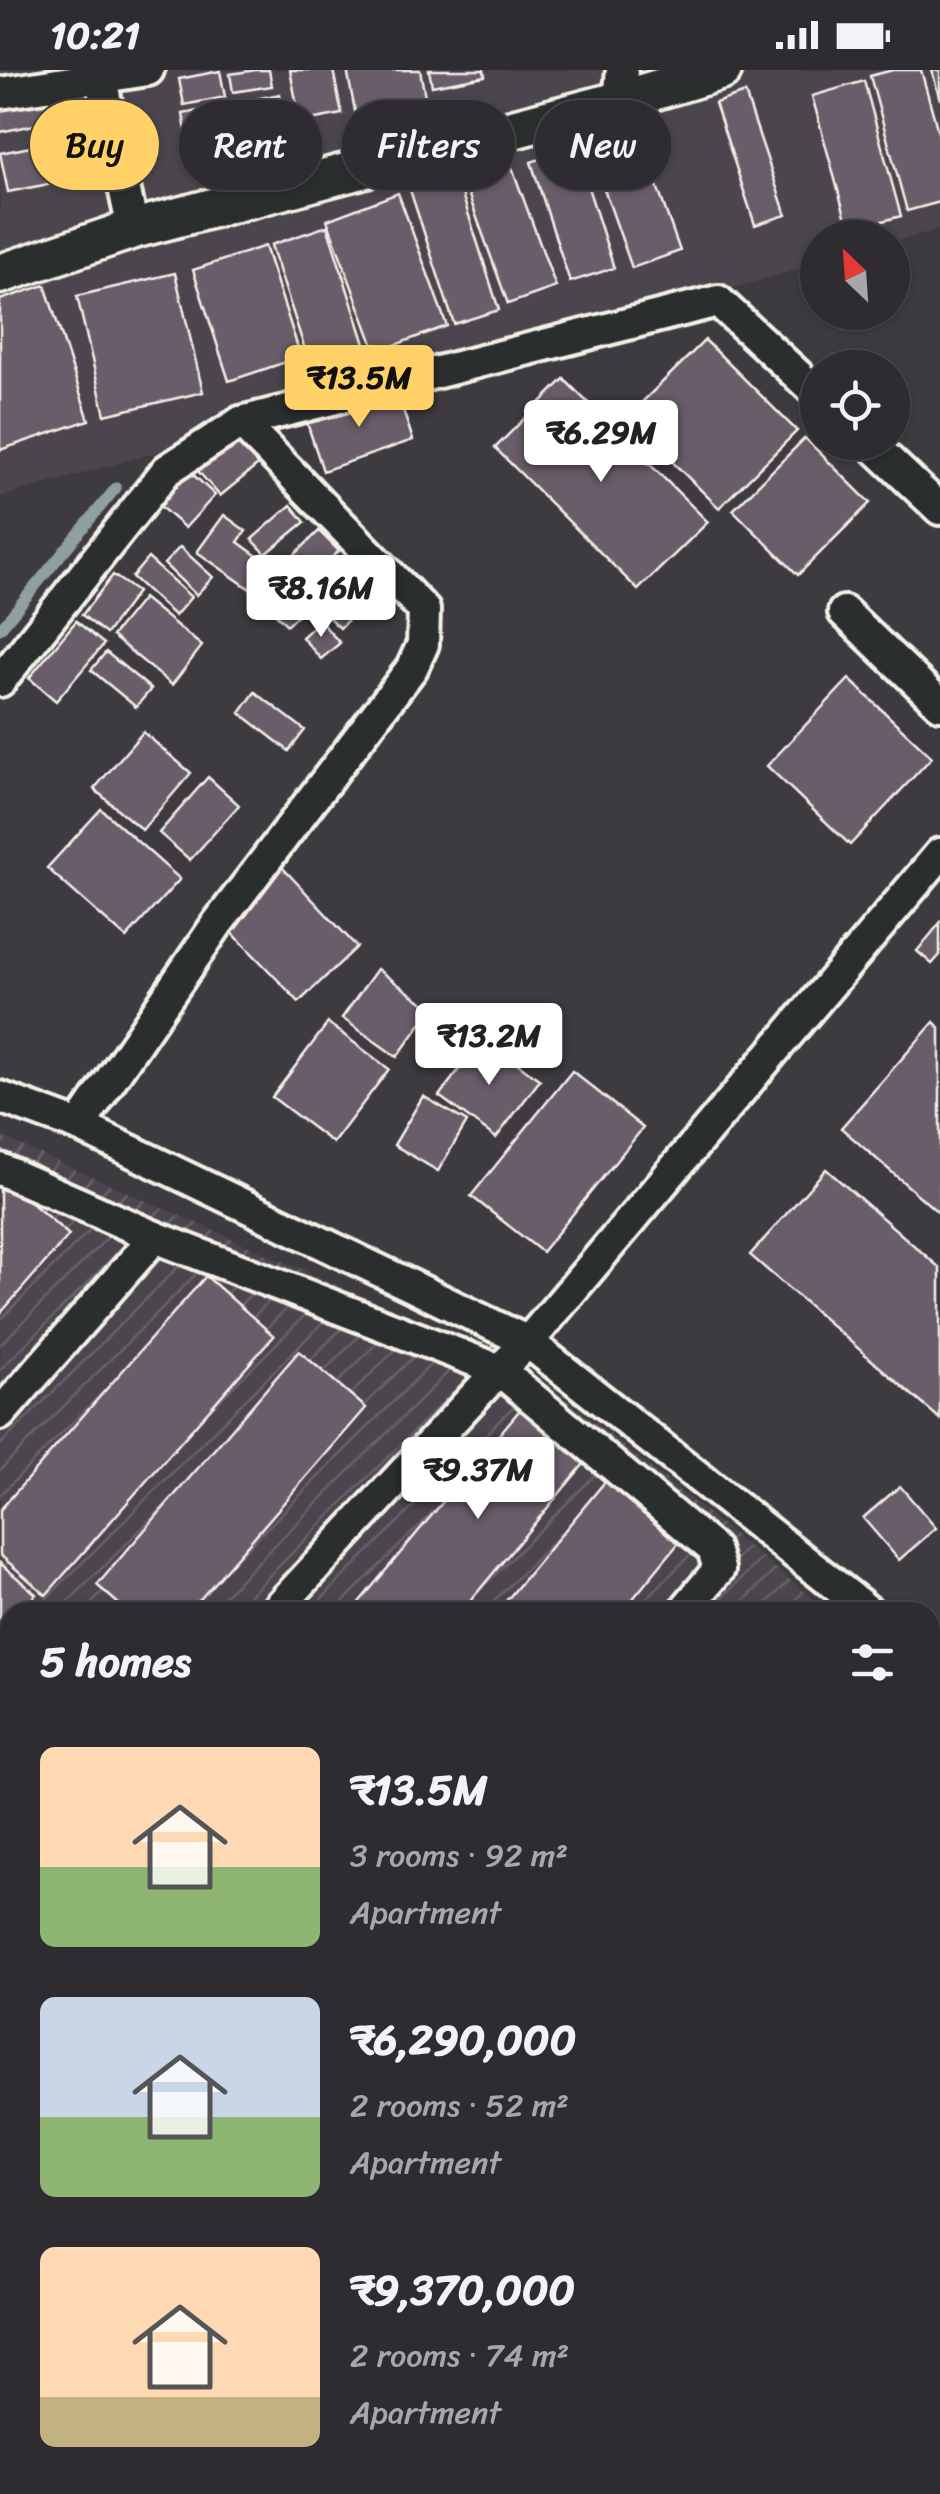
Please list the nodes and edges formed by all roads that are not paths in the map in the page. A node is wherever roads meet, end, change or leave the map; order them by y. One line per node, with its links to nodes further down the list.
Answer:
1 (148, 70): 3 (street)
2 (722, 70): 4 (street)
3 (100, 73): 5 (street); 6 (street)
4 (621, 85): 6 (street)
5 (0, 94)
6 (134, 229): 7 (street)
7 (0, 274)
8 (800, 377): 9 (street)
9 (241, 422): 13 (street); 17 (street)
10 (888, 460): 11 (street)
11 (940, 510)
12 (844, 612): 14 (street)
13 (0, 682)
14 (940, 704)
15 (940, 854): 20 (street)
16 (0, 1096): 17 (street)
17 (79, 1126): 20 (street)
18 (0, 1168): 19 (street)
19 (154, 1236): 21 (street); 22 (street)
20 (528, 1342): 21 (street); 25 (street)
21 (499, 1370): 23 (street); 24 (street)
22 (0, 1414)
23 (283, 1602)
24 (692, 1602)
25 (856, 1602)

